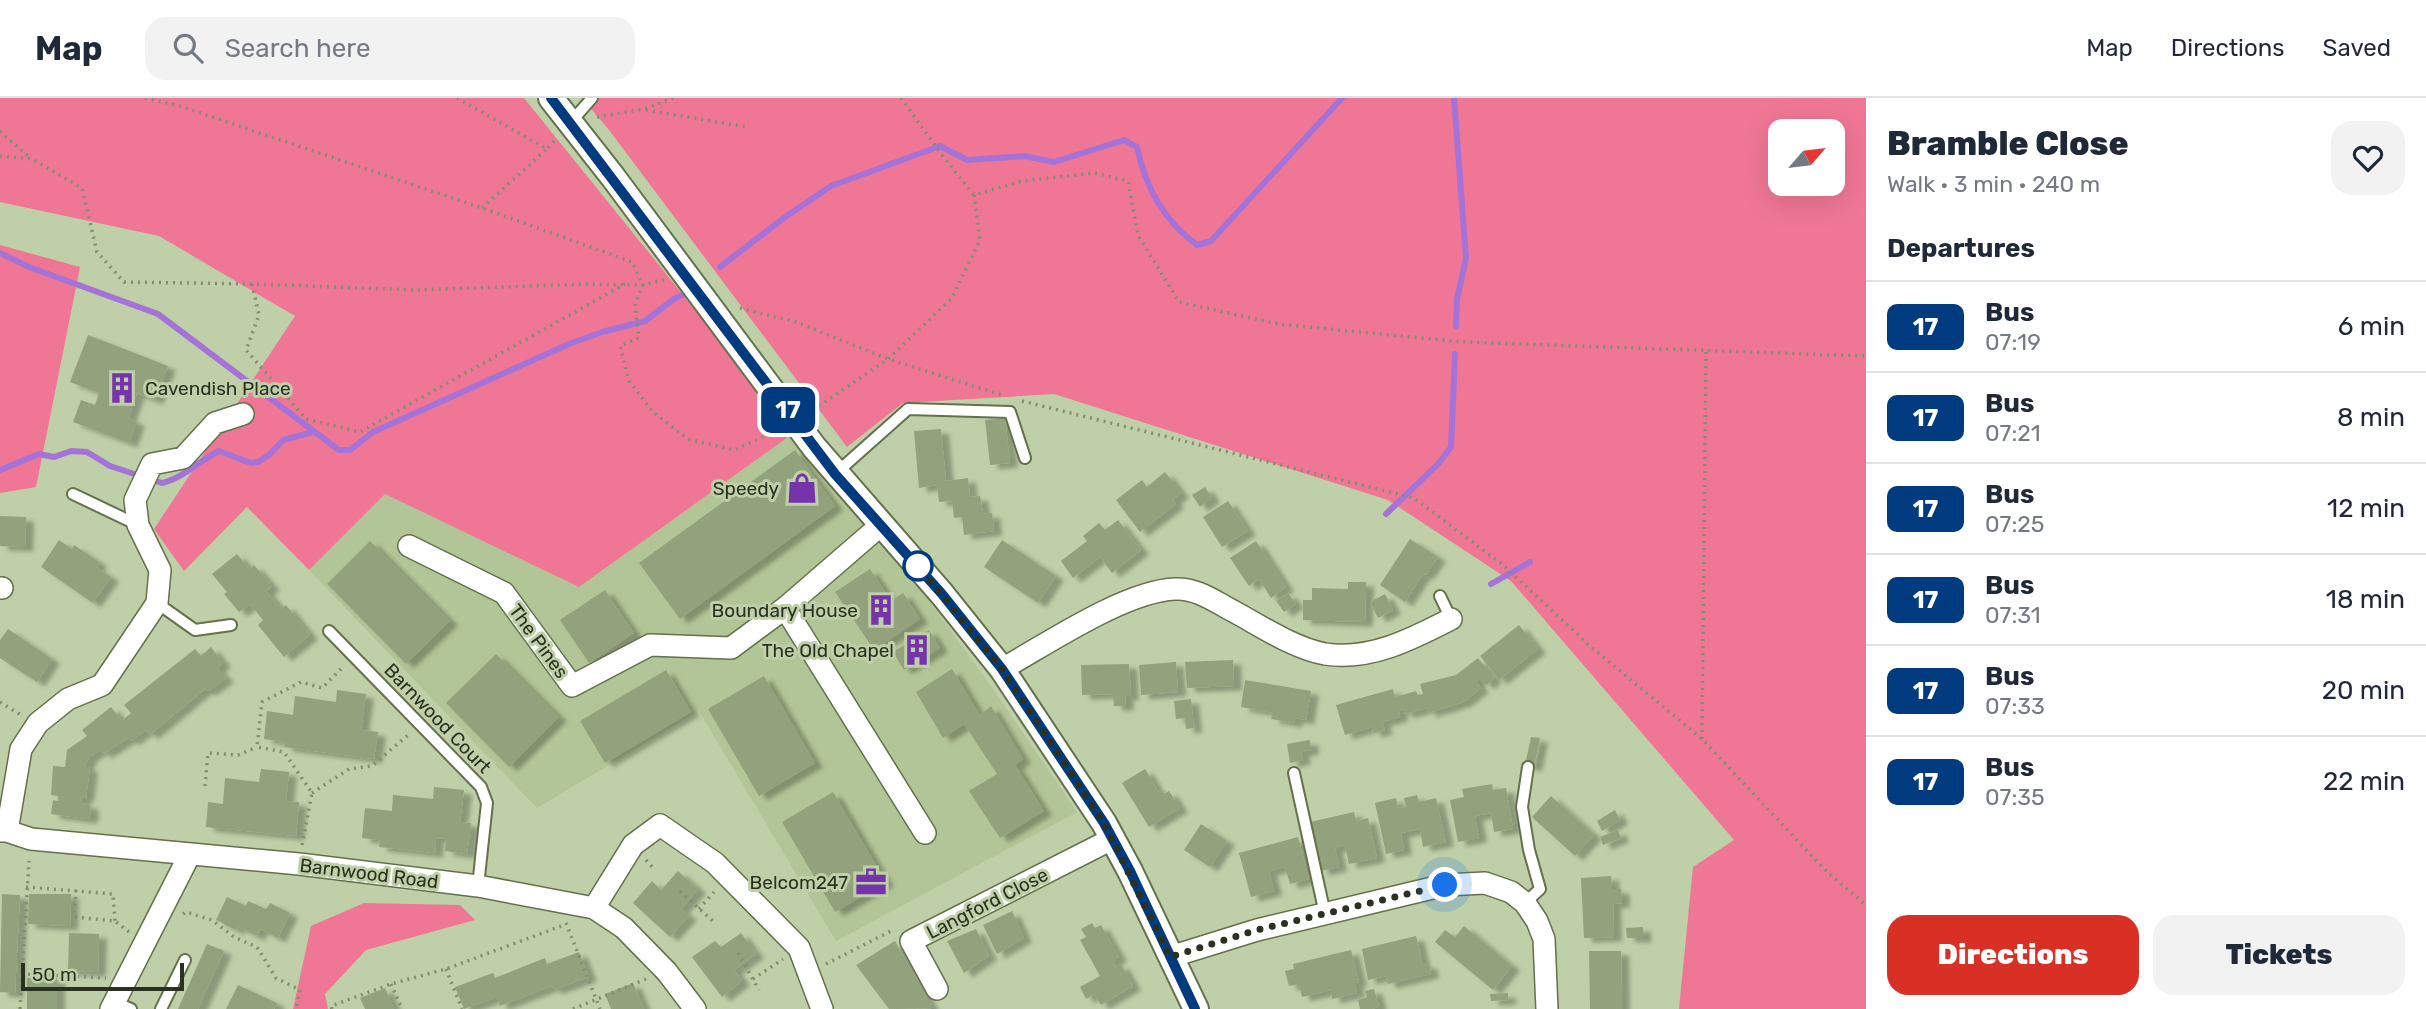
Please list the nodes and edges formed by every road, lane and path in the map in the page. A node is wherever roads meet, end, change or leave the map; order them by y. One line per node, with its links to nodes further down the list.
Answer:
1 (145, 98): 15 (path)
2 (457, 98): 11 (path)
3 (551, 98): 8 (street)
4 (592, 98): 8 (lane)
5 (673, 98): 7 (path)
6 (901, 98): 14 (path)
7 (644, 109): 8 (path); 9 (path)
8 (571, 122): 11 (path); 16 (street)
9 (747, 127)
10 (0, 131): 13 (path)
11 (547, 149): 15 (path)
12 (0, 156): 13 (path)
13 (32, 159): 17 (path)
14 (974, 195): 21 (path); 23 (path)
15 (482, 208): 19 (path)
16 (686, 275): 19 (path); 20 (street)
17 (251, 284): 18 (path); 18 (path)
18 (626, 284): 19 (path)
19 (643, 285): 27 (path)
20 (706, 302): 23 (path); 27 (street)
21 (1706, 351): 22 (path); 43 (path)
22 (1866, 356)
23 (888, 359): 24 (path); 27 (path)
24 (1002, 395)
25 (1014, 398): 43 (path)
26 (243, 414): 31 (street)
27 (796, 421): 29 (street)
28 (1025, 458): 29 (lane)
29 (835, 474): 32 (street)
30 (73, 494): 31 (lane)
31 (138, 525): 35 (street)
32 (881, 525): 36 (street, The Pines); 41 (street)
33 (409, 545): 36 (street, The Pines)
34 (1440, 596): 37 (lane)
35 (158, 603): 38 (lane); 49 (street)
36 (785, 608): 50 (street)
37 (1451, 619): 41 (street)
38 (231, 625)
39 (329, 631): 40 (lane, Barnwood Court)
40 (354, 656): 42 (lane, Barnwood Court); 44 (path)
41 (1002, 669): 52 (street)
42 (420, 724): 48 (path); 55 (lane, Barnwood Court)
43 (1702, 739): 61 (path)
44 (257, 747): 47 (path); 48 (path)
45 (1528, 768): 60 (lane)
46 (1294, 773): 64 (lane)
47 (205, 786)
48 (312, 793): 54 (path)
49 (2, 834): 51 (street, Barnwood Road)
50 (925, 834)
51 (31, 839): 53 (street, Barnwood Road); 56 (path)
52 (1112, 839): 69 (street); 77 (street, Langford Close)
53 (190, 854): 54 (street, Barnwood Road); 80 (street)
54 (299, 864): 55 (street, Barnwood Road)
55 (478, 886): 59 (street, Barnwood Road)
56 (26, 887): 57 (path); 72 (path)
57 (76, 890): 57 (path)
58 (680, 891): 66 (path)
59 (557, 900): 62 (street, Barnwood Road); 65 (path)
60 (1525, 904): 64 (street); 92 (street)
61 (1866, 905)
62 (594, 908): 67 (street); 89 (street, Barnwood Road)
63 (186, 912): 83 (path)
64 (1325, 914): 69 (street)
65 (566, 924): 71 (path); 79 (path)
66 (716, 924)
67 (799, 948): 74 (path); 90 (street)
68 (738, 953): 74 (path)
69 (1170, 957): 91 (street)
70 (185, 960): 82 (lane)
71 (446, 969): 75 (path); 86 (path)
72 (20, 974): 73 (path); 81 (path)
73 (98, 976)
74 (753, 979): 78 (path)
75 (391, 984): 84 (path); 85 (path)
76 (626, 987): 79 (path)
77 (937, 989)
78 (759, 990)
79 (596, 1000): 87 (path); 88 (path)
80 (119, 1007)
81 (20, 1009)
82 (161, 1009)
83 (296, 1009)
84 (332, 1009)
85 (402, 1009)
86 (462, 1009)
87 (573, 1009)
88 (600, 1009)
89 (695, 1009)
90 (822, 1009)
91 (1196, 1009)
92 (1548, 1009)

